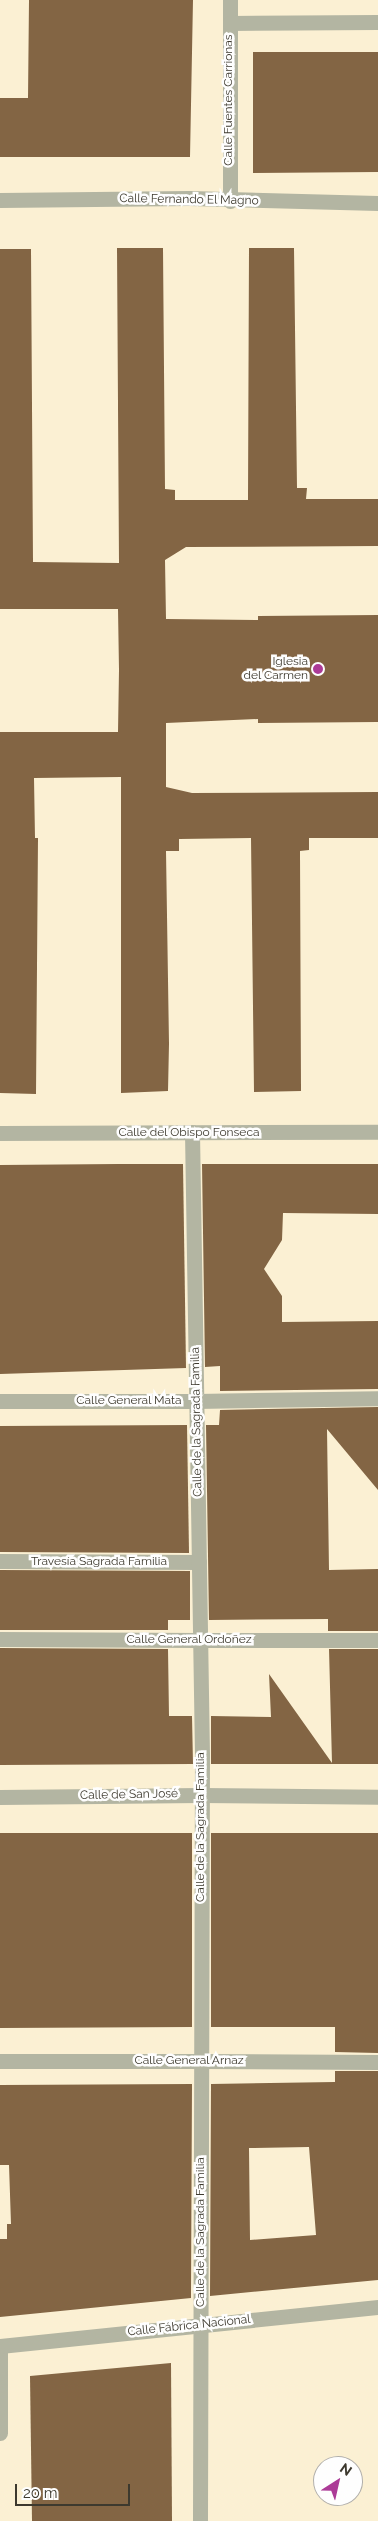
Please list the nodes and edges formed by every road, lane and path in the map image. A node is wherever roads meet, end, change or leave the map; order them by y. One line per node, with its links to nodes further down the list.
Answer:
1 (230, 0): 3 (street, Calle Fuentes Carrionas)
2 (378, 22): 3 (street)
3 (230, 24): 5 (street, Calle Fuentes Carrionas)
4 (0, 200): 5 (street, Calle Fernando El Magno)
5 (230, 201): 6 (street, Calle Fernando El Magno)
6 (378, 203)
7 (192, 1132): 8 (street, Calle del Obispo Fonseca); 9 (street, Calle del Obispo Fonseca); 12 (street, Calle de la Sagrada Familia)
8 (378, 1132)
9 (0, 1133)
10 (378, 1398): 12 (street, Calle General Mata)
11 (0, 1401): 12 (street, Calle General Mata)
12 (196, 1401): 14 (street, Calle de la Sagrada Familia)
13 (0, 1561): 14 (street, Travesía Sagrada Familia)
14 (199, 1562): 16 (street, Calle de la Sagrada Familia)
15 (0, 1639): 16 (street, Calle General Ordoñez)
16 (199, 1640): 17 (street, Calle General Ordoñez); 18 (street, Calle de la Sagrada Familia)
17 (378, 1640)
18 (201, 1795): 19 (street, Calle de San José); 20 (street, Calle de San José); 22 (street, Calle de la Sagrada Familia)
19 (378, 1797)
20 (0, 1798)
21 (0, 2061): 22 (street, Calle General Arnaz)
22 (201, 2061): 23 (street, Calle General Arnaz); 25 (street, Calle de la Sagrada Familia)
23 (378, 2062)
24 (378, 2308): 25 (street, Calle Fábrica Nacional)
25 (200, 2324): 26 (street, Calle Fábrica Nacional); 28 (street, Calle de la Sagrada Familia)
26 (0, 2346): 27 (street)
27 (0, 2434)
28 (200, 2521)

